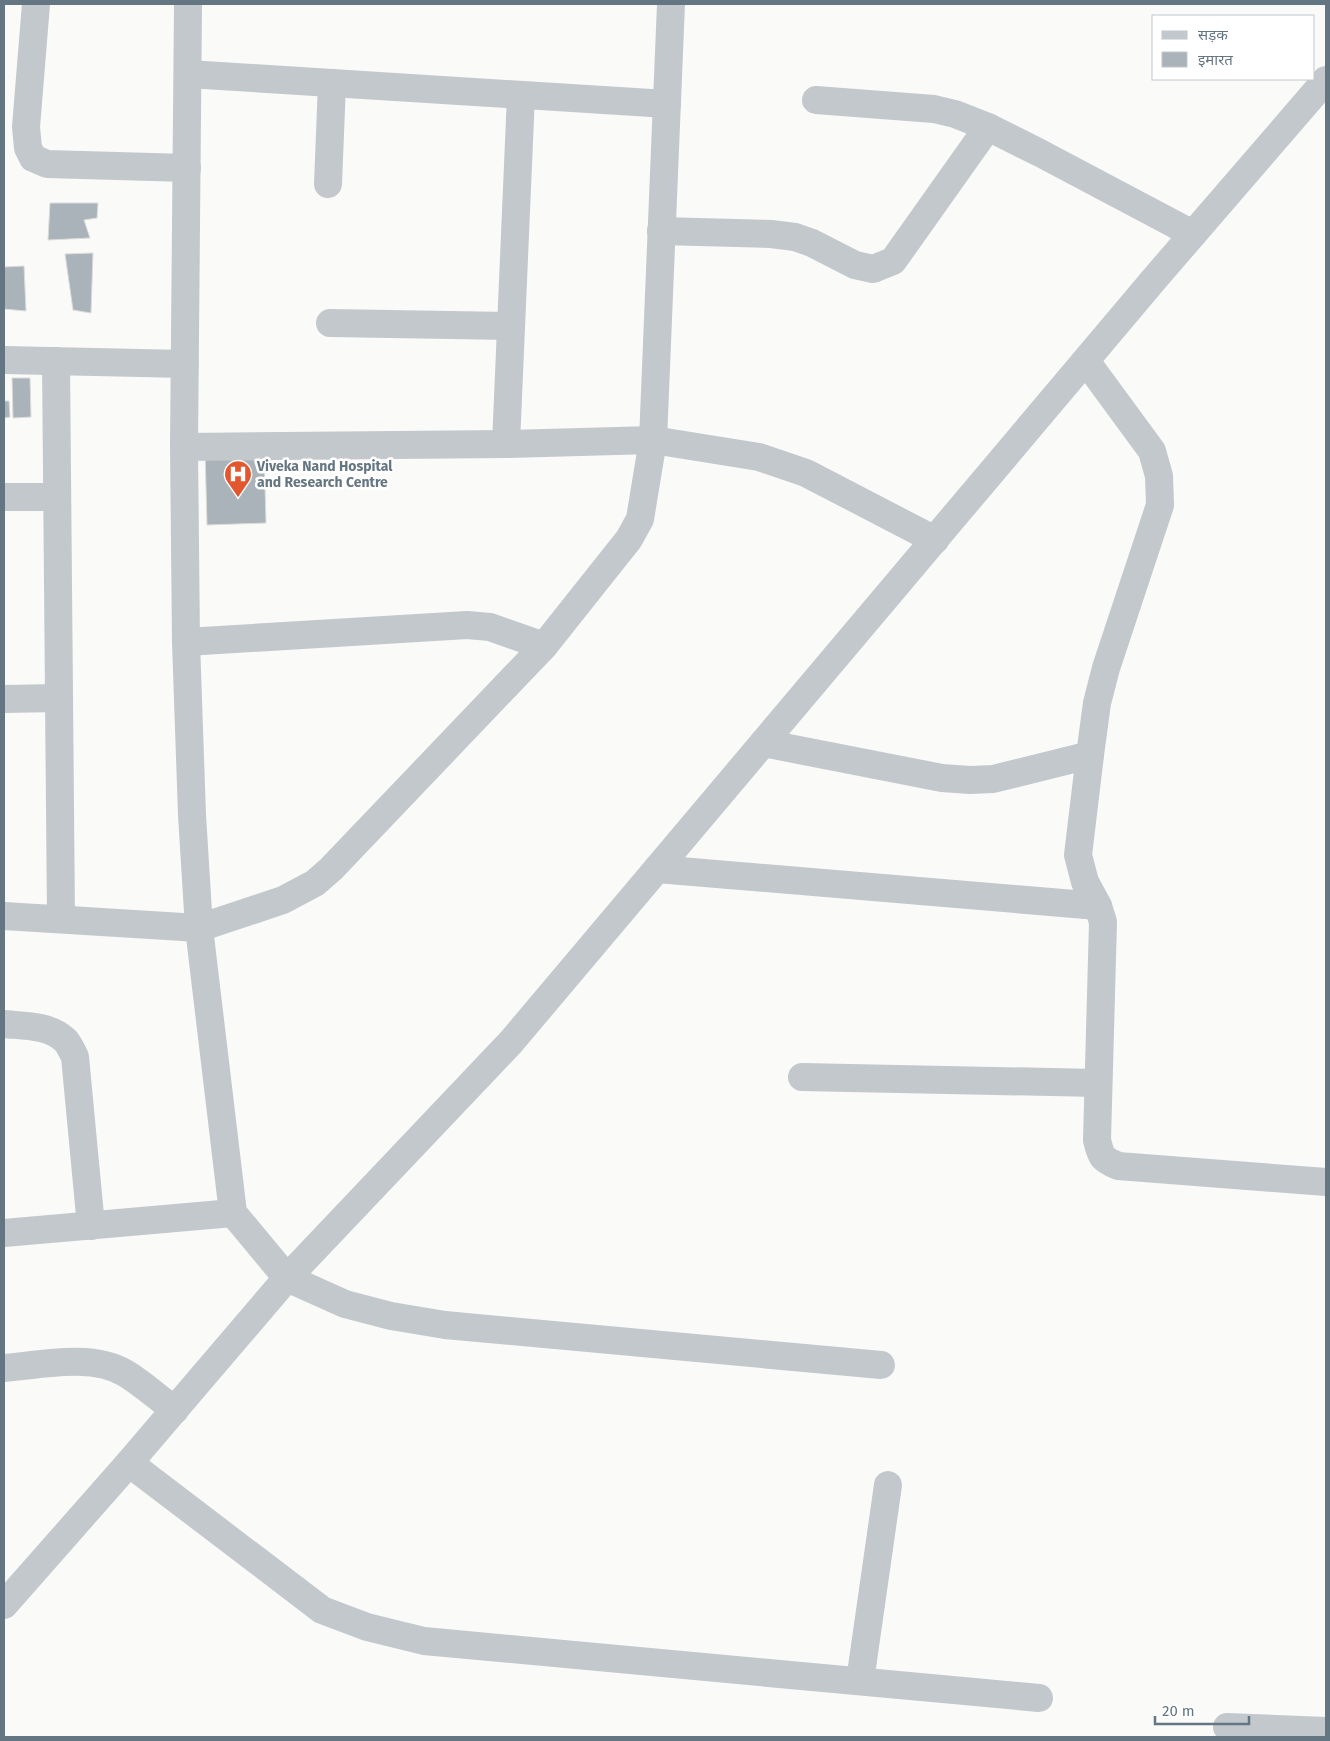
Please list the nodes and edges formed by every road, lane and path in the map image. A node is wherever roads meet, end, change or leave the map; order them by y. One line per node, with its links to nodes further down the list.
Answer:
1 (36, 4): 11 (street)
2 (188, 4): 4 (street)
3 (671, 4): 9 (street)
4 (188, 74): 5 (street); 11 (street)
5 (332, 84): 7 (street); 12 (street)
6 (1323, 89): 14 (street)
7 (521, 95): 9 (street); 16 (street)
8 (816, 100): 10 (street)
9 (666, 104): 13 (street)
10 (988, 128): 13 (street); 14 (street)
11 (187, 168): 20 (street)
12 (328, 184)
13 (661, 231): 21 (street)
14 (1193, 234): 19 (street)
15 (330, 323): 16 (street)
16 (511, 326): 22 (street)
17 (4, 360): 18 (street)
18 (56, 361): 20 (street); 25 (street)
19 (1086, 361): 26 (street); 32 (street)
20 (185, 364): 23 (street)
21 (652, 440): 22 (street); 26 (street); 28 (street)
22 (506, 444): 23 (street)
23 (184, 447): 27 (street)
24 (4, 497): 25 (street)
25 (56, 497): 29 (street)
26 (935, 540): 31 (street)
27 (186, 642): 28 (street); 37 (street)
28 (544, 646): 37 (street)
29 (59, 698): 30 (street); 36 (street)
30 (4, 699)
31 (763, 743): 32 (street); 33 (street)
32 (1090, 756): 34 (street)
33 (657, 869): 34 (street); 45 (street)
34 (1098, 906): 40 (street)
35 (4, 916): 36 (street)
36 (61, 919): 37 (street)
37 (199, 928): 42 (street)
38 (4, 1024): 43 (street)
39 (802, 1077): 40 (street)
40 (1098, 1083): 41 (street)
41 (1326, 1182)
42 (233, 1213): 43 (street); 45 (street)
43 (91, 1226): 44 (street)
44 (4, 1233)
45 (287, 1278): 46 (street); 48 (street)
46 (881, 1365)
47 (4, 1368): 48 (street)
48 (175, 1410): 49 (street)
49 (130, 1463): 51 (street); 52 (street)
50 (888, 1486): 52 (street)
51 (7, 1595)
52 (860, 1681): 53 (street)
53 (1039, 1698)
54 (1227, 1727): 55 (street)
55 (1326, 1731)

